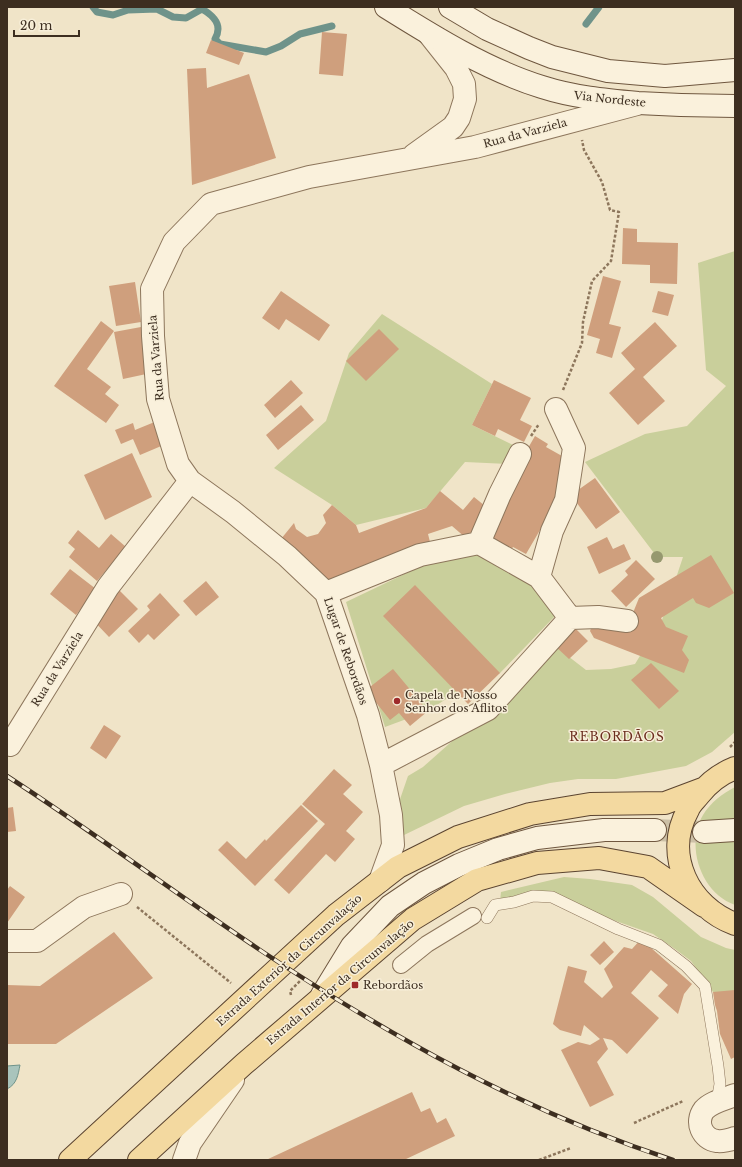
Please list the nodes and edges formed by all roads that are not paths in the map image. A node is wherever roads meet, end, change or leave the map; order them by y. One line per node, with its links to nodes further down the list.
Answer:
1 (386, 7): 3 (street, Via Nordeste)
2 (450, 7): 4 (street)
3 (430, 34): 5 (street, Via Nordeste); 9 (street, Rua da Varziela)
4 (735, 70)
5 (640, 103): 6 (street, Via Nordeste); 9 (street, Rua da Varziela)
6 (706, 106): 7 (street, Via Nordeste); 8 (street)
7 (735, 106)
8 (735, 118)
9 (408, 159): 12 (street, Rua da Varziela)
10 (556, 409): 14 (street)
11 (520, 454): 13 (street)
12 (190, 481): 15 (street, Lugar de Rebordãos); 18 (street, Rua da Varziela)
13 (479, 543): 14 (street); 15 (street)
14 (538, 577): 16 (street)
15 (326, 593): 19 (street, Lugar de Rebordãos)
16 (570, 618): 17 (street); 19 (street)
17 (627, 621)
18 (10, 745)
19 (381, 765): 25 (street, Lugar de Rebordãos)
20 (732, 768): 21 (main road)
21 (705, 788): 25 (main road, Estrada Exterior da Circunvalação); 27 (main road)
22 (655, 830): 32 (street)
23 (735, 830): 24 (street)
24 (704, 832)
25 (380, 881): 36 (main road, Estrada Exterior da Circunvalação)
26 (121, 894): 30 (street)
27 (704, 906): 29 (main road, Estrada Interior da Circunvalação); 32 (main road, Estrada Interior da Circunvalação)
28 (480, 917): 31 (street); 34 (lane)
29 (735, 924)
30 (7, 941)
31 (401, 965)
32 (319, 999): 33 (main road, Estrada Interior da Circunvalação)
33 (244, 1064): 37 (main road, Estrada Interior da Circunvalação); 38 (street, Estrada Interior da Circunvalação)
34 (726, 1098): 35 (street)
35 (731, 1140)
36 (70, 1160)
37 (139, 1160)
38 (184, 1160)

